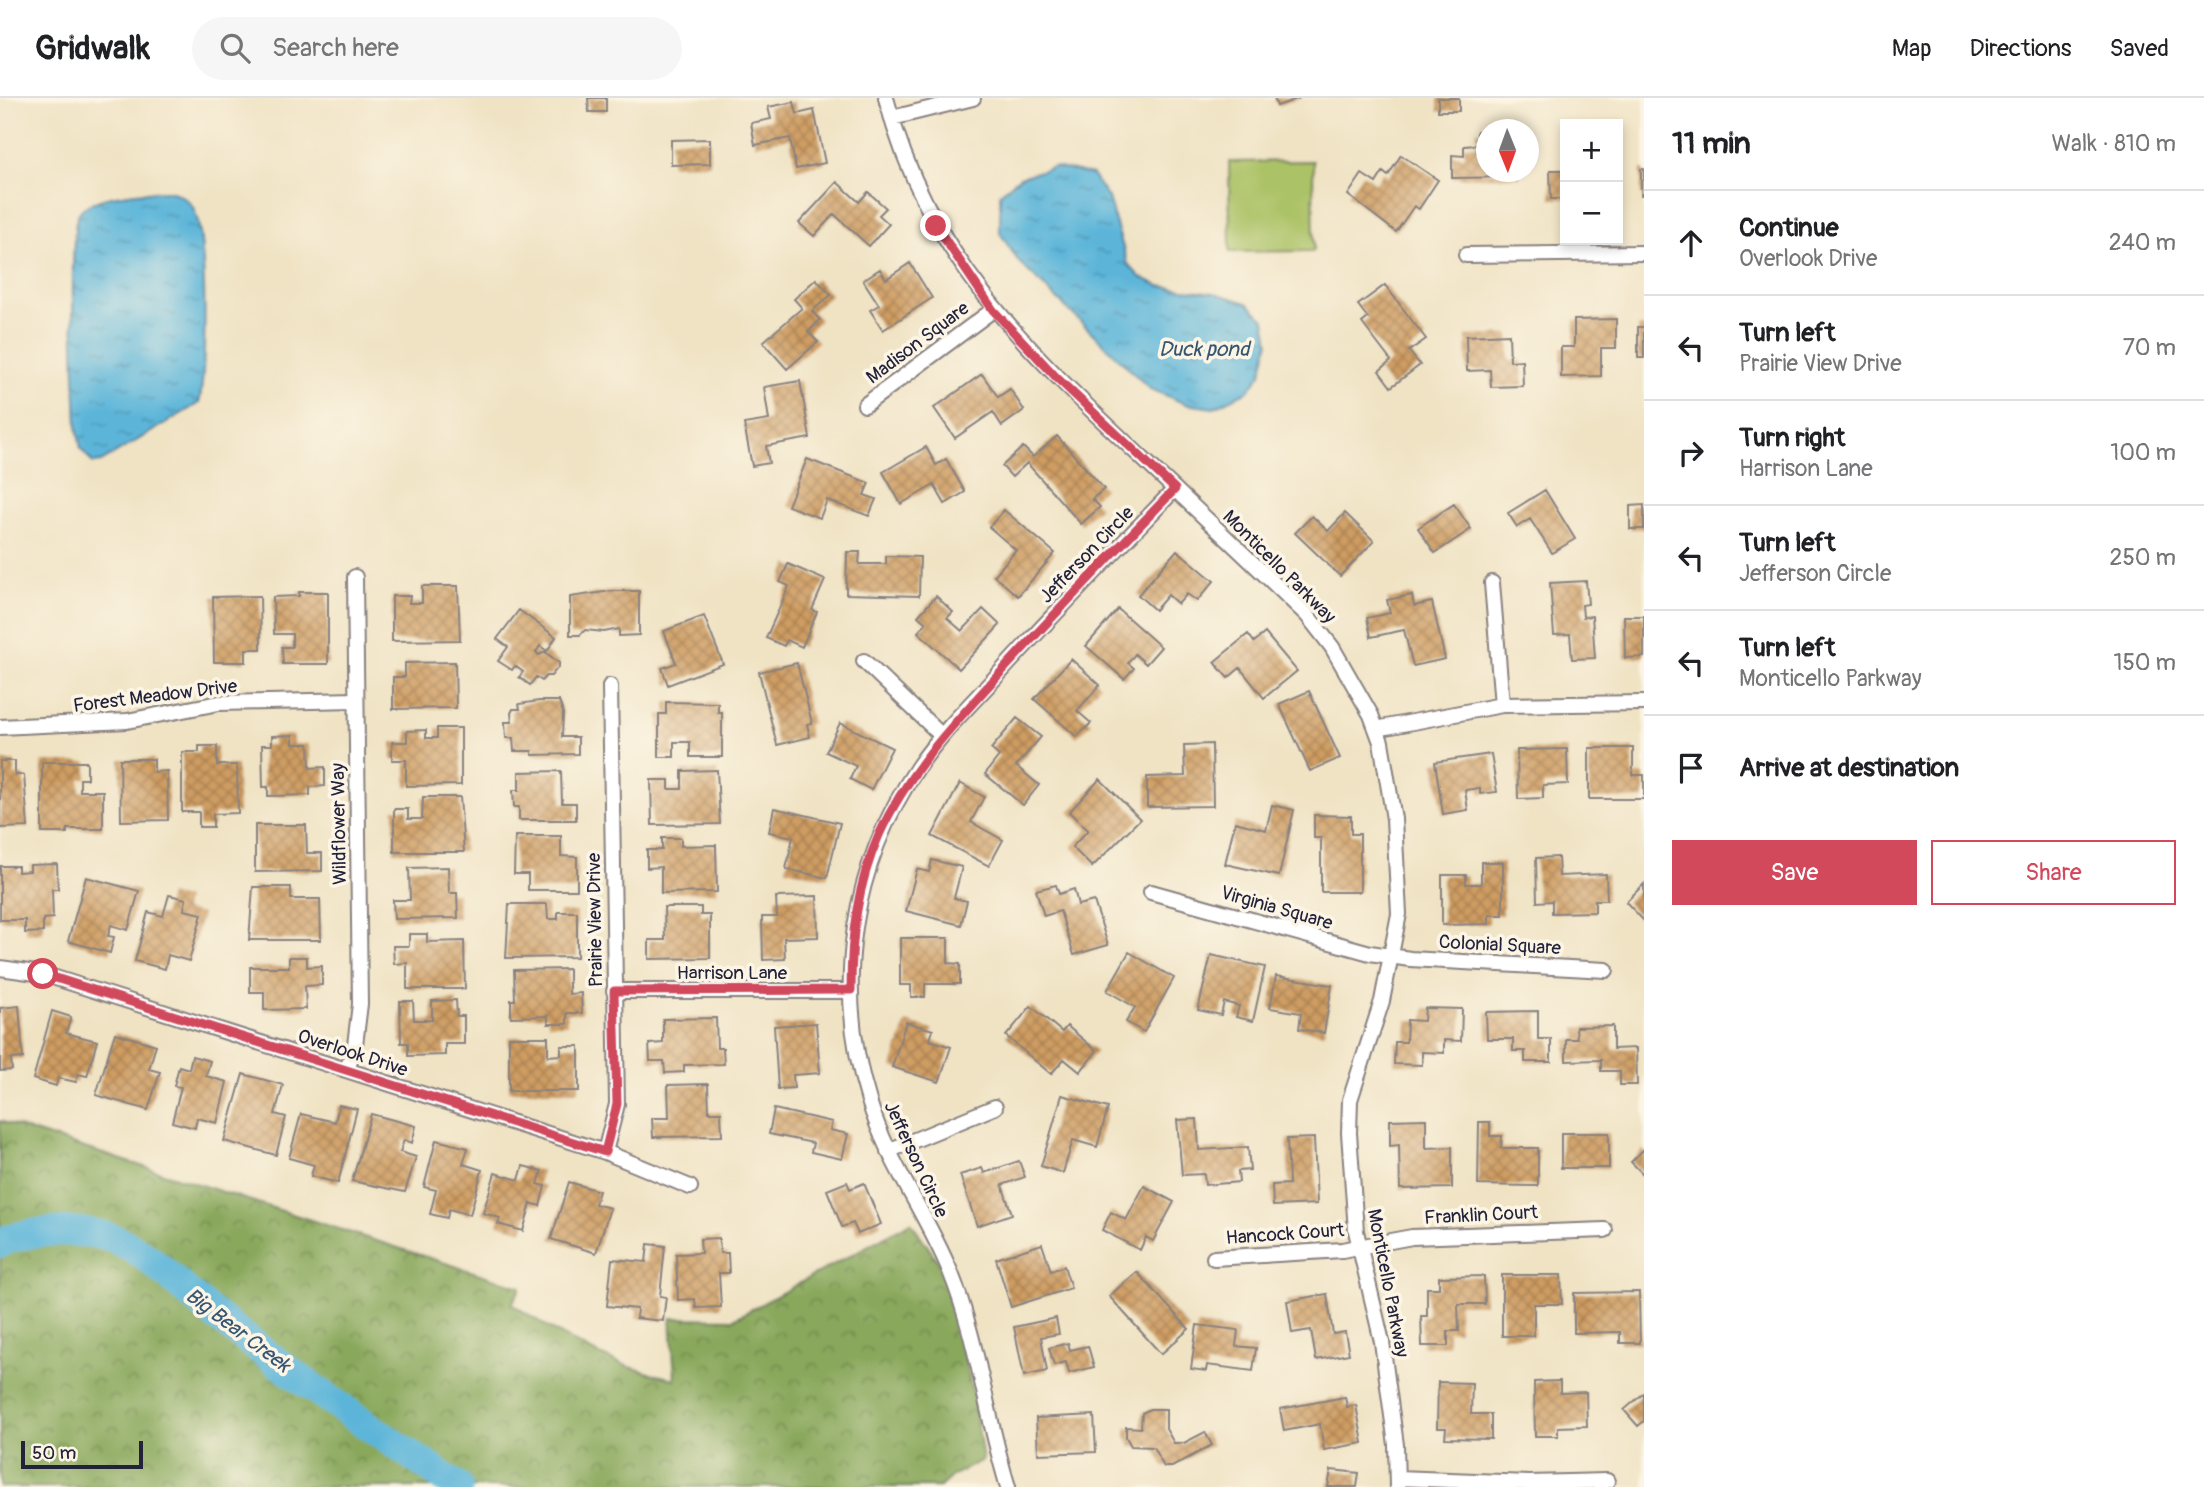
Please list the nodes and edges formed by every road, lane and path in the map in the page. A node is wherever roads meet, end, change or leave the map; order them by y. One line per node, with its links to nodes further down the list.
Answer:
1 (887, 98): 3 (street, Monticello Parkway)
2 (973, 98): 3 (street)
3 (891, 118): 6 (street, Monticello Parkway)
4 (1644, 253): 5 (street)
5 (1466, 255)
6 (993, 310): 7 (street, Madison Square); 8 (street, Monticello Parkway)
7 (864, 405)
8 (1175, 489): 17 (street, Monticello Parkway); 18 (street, Jefferson Circle)
9 (355, 576): 13 (street, Wildflower Way)
10 (1492, 583): 15 (street)
11 (864, 661): 18 (street)
12 (610, 687): 24 (street, Prairie View Drive)
13 (356, 700): 16 (street, Forest Meadow Drive); 25 (street, Wildflower Way)
14 (1644, 703): 15 (street)
15 (1502, 705): 17 (street)
16 (0, 727)
17 (1376, 729): 20 (street, Monticello Parkway)
18 (942, 736): 23 (street, Jefferson Circle)
19 (1152, 892): 20 (street, Virginia Square)
20 (1392, 957): 22 (street, Colonial Square); 31 (street, Monticello Parkway)
21 (0, 968): 25 (street, Overlook Drive)
22 (1606, 970)
23 (851, 990): 24 (street, Harrison Lane); 27 (street, Jefferson Circle)
24 (614, 991): 28 (street, Prairie View Drive)
25 (347, 1070): 28 (street, Overlook Drive)
26 (995, 1107): 27 (street)
27 (888, 1151): 35 (street, Jefferson Circle)
28 (605, 1152): 29 (street, Overlook Drive)
29 (690, 1188)
30 (1605, 1230): 31 (street, Franklin Court)
31 (1360, 1247): 32 (street, Hancock Court); 34 (street, Monticello Parkway)
32 (1214, 1258)
33 (1607, 1481): 34 (street)
34 (1397, 1483)
35 (1008, 1487)

